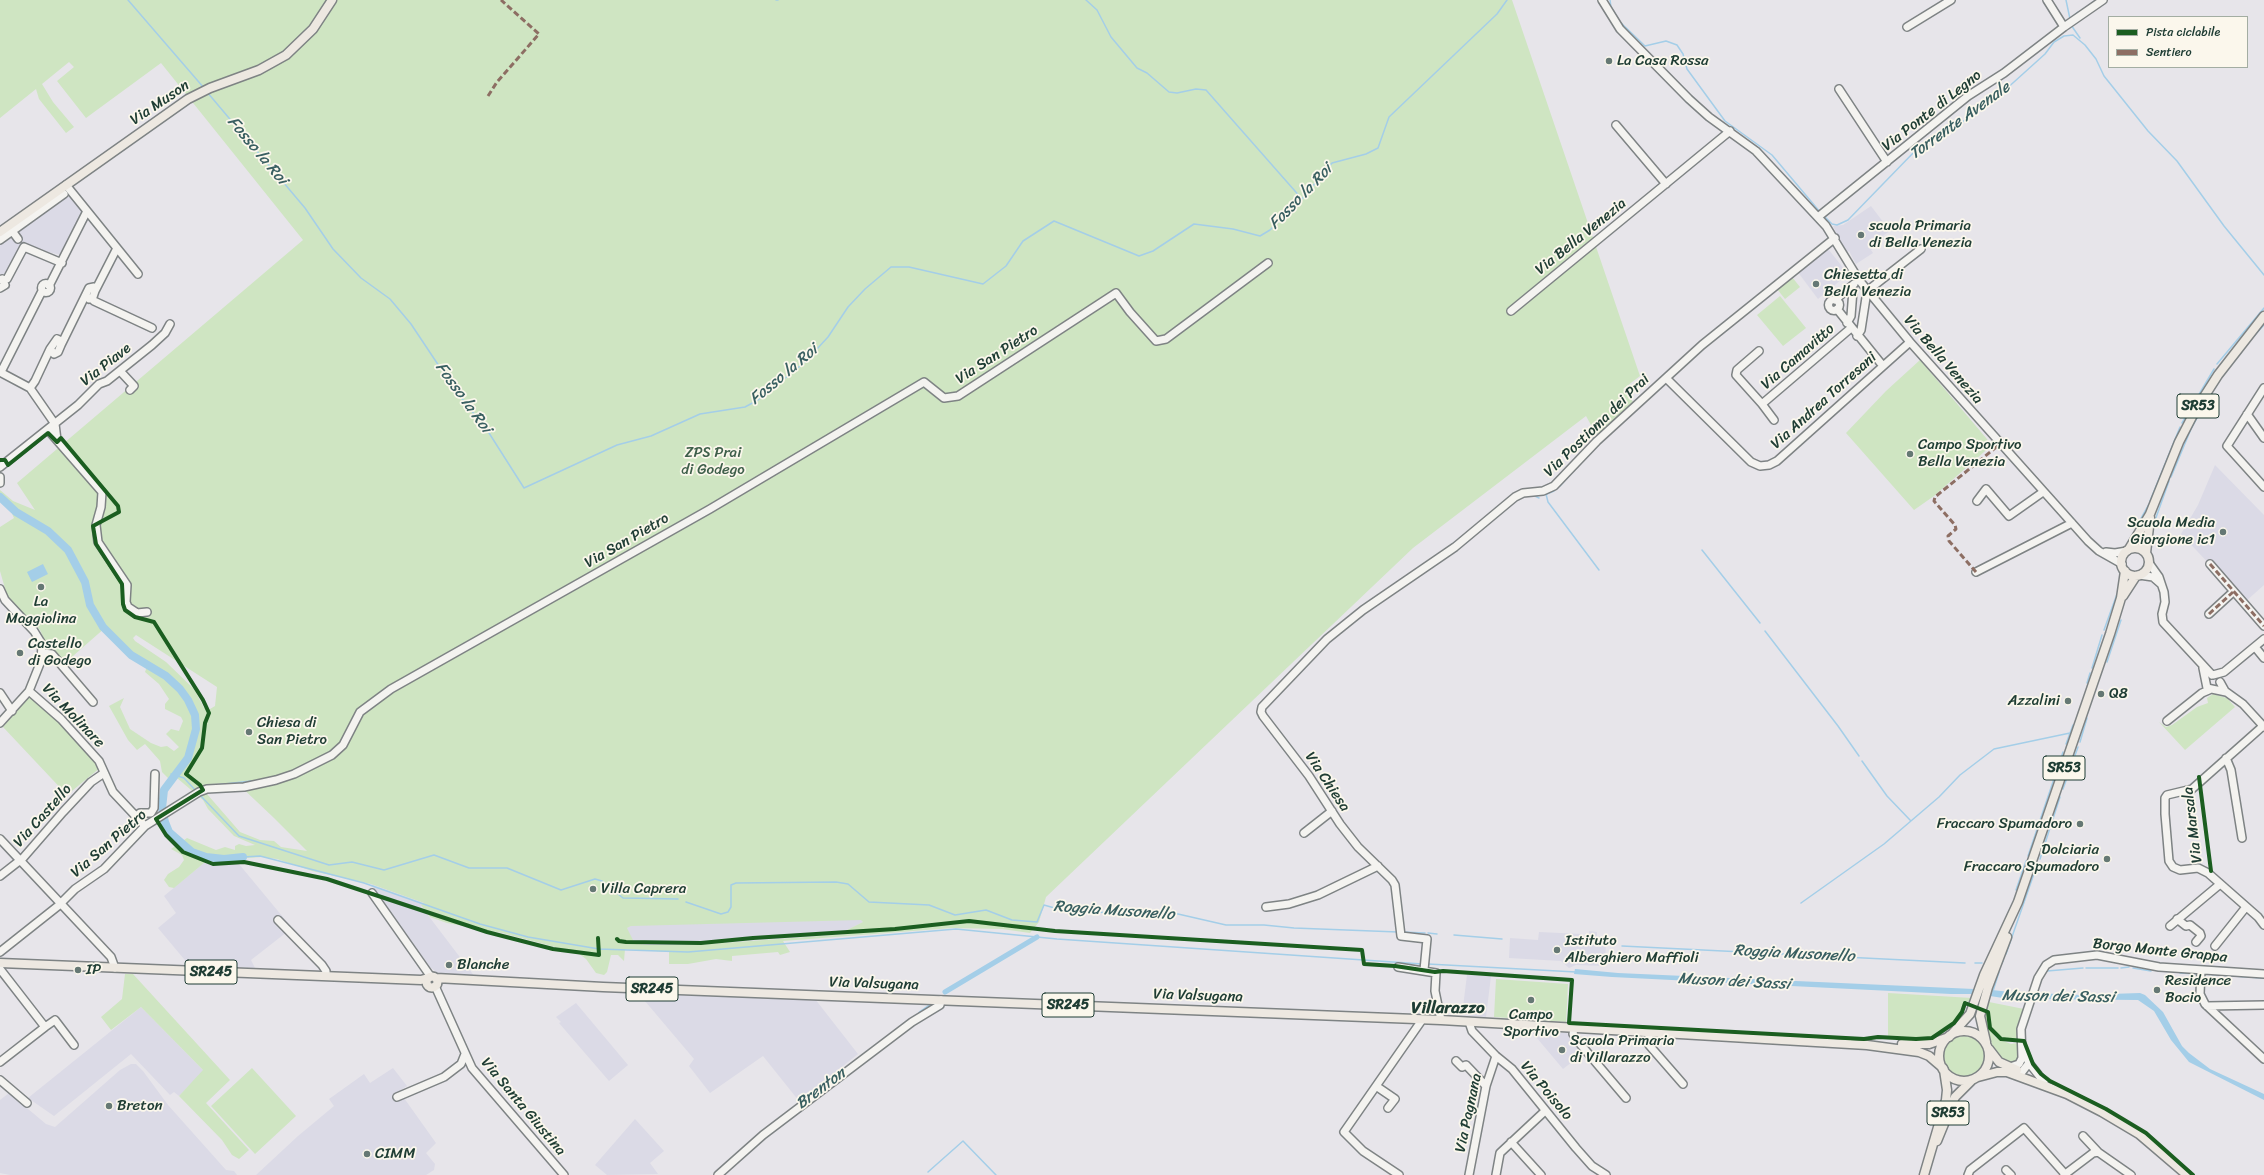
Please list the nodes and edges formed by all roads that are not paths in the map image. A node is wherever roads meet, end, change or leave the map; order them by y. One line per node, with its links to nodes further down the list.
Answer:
1 (332, 0): 13 (main road, Via Muson)
2 (1602, 0): 10 (street, Via Bella Venezia)
3 (1951, 0): 7 (street)
4 (2047, 0): 6 (street)
5 (2103, 0): 6 (street, Via Ponte di Legno)
6 (2064, 27): 11 (street, Via Ponte di Legno)
7 (1907, 28)
8 (1839, 89): 11 (street)
9 (1616, 125): 12 (street)
10 (1730, 131): 12 (street, Via Bella Venezia); 17 (street, Via Bella Venezia)
11 (1887, 162): 17 (street, Via Ponte di Legno)
12 (1666, 184): 34 (street, Via Bella Venezia)
13 (66, 185): 15 (main road, Via Muson); 16 (street)
14 (64, 194): 15 (street)
15 (49, 201): 18 (main road, Via Muson)
16 (86, 211): 23 (street); 25 (street)
17 (1820, 215): 20 (street, Via Bella Venezia)
18 (11, 228): 19 (main road, Via Muson); 21 (street); 22 (street)
19 (0, 232)
20 (1835, 238): 29 (street, Via Bella Venezia); 45 (street, Via Postioma dei Prai)
21 (0, 240)
22 (20, 242): 25 (street); 28 (street)
23 (117, 248): 27 (street); 33 (street)
24 (1921, 249): 32 (street)
25 (62, 263): 44 (street)
26 (1268, 263): 102 (street, Via San Pietro)
27 (138, 274)
28 (2, 279): 31 (street)
29 (1859, 280): 30 (street, Via Camavitto); 32 (street, Via Bella Venezia)
30 (1851, 287): 37 (street); 37 (street, Via Camavitto)
31 (0, 288)
32 (1867, 291): 39 (street); 40 (street, Via Bella Venezia)
33 (87, 298): 38 (street); 46 (street)
34 (1511, 311)
35 (2264, 316): 62 (main road, SR53)
36 (170, 324): 43 (street, Via Piave)
37 (1849, 326): 39 (street, Via Camavitto); 49 (street, Via Camavitto)
38 (152, 328)
39 (1857, 336): 42 (street, Via Camavitto)
40 (1910, 342): 42 (street, Via Andrea Torresani); 60 (street, Via Bella Venezia)
41 (1759, 351): 49 (street, Via Camavitto)
42 (1883, 366): 45 (street, Via Andrea Torresani)
43 (120, 371): 48 (street); 52 (street, Via Piave)
44 (1, 372): 46 (street)
45 (1666, 378): 92 (street, Via Postioma dei Prai)
46 (30, 388): 52 (street)
47 (2264, 388): 50 (street)
48 (130, 390)
49 (1762, 404): 51 (street, Via Camavitto)
50 (2247, 414): 54 (street); 59 (street)
51 (1774, 420)
52 (55, 424): 53 (street, Via Piave); 55 (street)
53 (48, 430): 55 (street); 56 (street, Via Piave)
54 (2264, 438)
55 (58, 440): 76 (street)
56 (0, 468)
57 (0, 477): 58 (street)
58 (0, 483)
59 (2264, 487)
60 (2044, 492): 61 (street); 63 (street, Via Bella Venezia)
61 (1976, 501)
62 (2150, 514): 65 (main road, SR53); 66 (main road, SR53)
63 (2072, 523): 64 (street, Via Bella Venezia); 70 (street)
64 (2096, 549): 65 (street); 69 (street, Via Bella Venezia)
65 (2128, 550): 66 (main road); 69 (main road, SR53)
66 (2146, 553): 67 (main road, SR53)
67 (2149, 563): 71 (main road, SR53); 72 (street)
68 (2210, 564): 74 (street)
69 (2123, 568): 71 (main road); 75 (main road, SR53)
70 (1976, 572)
71 (2138, 575): 72 (street); 75 (main road, SR53)
72 (2161, 584): 83 (street)
73 (0, 588): 81 (street)
74 (2233, 592): 77 (street); 78 (street)
75 (2122, 598): 132 (main road, SR53)
76 (147, 612)
77 (2209, 614)
78 (2264, 626)
79 (2264, 638): 80 (street)
80 (2255, 647): 82 (street); 84 (street)
81 (43, 653): 88 (street, Via Molinare); 91 (street, Via Molinare)
82 (2264, 658)
83 (2203, 668): 85 (street); 87 (street)
84 (2224, 672): 85 (street); 86 (street)
85 (2213, 675): 86 (street); 87 (street)
86 (2220, 682): 87 (street); 89 (street)
87 (2208, 687): 89 (street); 94 (street)
88 (29, 691): 93 (street); 98 (street, Via Molinare)
89 (2226, 692): 96 (street)
90 (0, 693): 93 (street)
91 (92, 702)
92 (1261, 709): 100 (street, Via Chiesa)
93 (12, 711): 95 (street)
94 (2167, 721)
95 (0, 723)
96 (2264, 726): 97 (street)
97 (2226, 758): 104 (street); 109 (street, Via Marsala)
98 (104, 773): 101 (street, Via Molinare); 106 (street, Via Castello)
99 (155, 774): 101 (street)
100 (1332, 812): 103 (street); 107 (street, Via Chiesa)
101 (135, 817): 102 (street, Via Molinare)
102 (145, 826): 111 (street, Via San Pietro)
103 (1304, 833)
104 (2242, 838)
105 (0, 839): 106 (street)
106 (20, 860): 108 (street, Via Castello); 111 (street)
107 (1378, 866): 112 (street); 122 (street, Via Chiesa)
108 (0, 876)
109 (2219, 884): 113 (street, Via Marsala); 114 (street)
110 (372, 893): 129 (street, Via Santa Giustina)
111 (61, 902): 120 (street, Via San Pietro); 125 (street)
112 (1266, 907)
113 (2246, 907): 116 (street, Via Marsala); 119 (street)
114 (2177, 919): 117 (street); 118 (street)
115 (278, 920): 128 (street)
116 (2264, 925)
117 (2170, 926)
118 (2196, 942)
119 (2215, 946)
120 (0, 952)
121 (0, 963): 125 (main road, SR245 / SR245)
122 (1425, 965): 123 (street); 136 (street)
123 (1398, 967)
124 (0, 968): 138 (street)
125 (115, 968): 128 (main road, SR245 / SR245)
126 (2201, 970): 127 (street, Borgo Monte Grappa); 134 (street); 145 (street, Borgo Monte Grappa)
127 (2264, 973)
128 (326, 976): 129 (main road, SR245 / SR245)
129 (432, 981): 130 (main road, SR245 / SR245); 146 (street, Via Santa Giustina)
130 (821, 995): 131 (main road, Via Valsugana / SR245)
131 (941, 1000): 135 (main road, Via Valsugana / SR245); 173 (street)
132 (1979, 1000): 141 (main road, SR53); 144 (main road, SR53)
133 (2264, 1005): 134 (street)
134 (2207, 1006): 148 (street)
135 (1422, 1020): 136 (main road, Via Valsugana / SR245); 160 (street)
136 (1441, 1020): 137 (main road, Via Valsugana / SR245)
137 (1469, 1022): 139 (main road, Via Valsugana / SR245); 147 (street, Via Poisolo)
138 (44, 1026): 142 (street); 150 (street)
139 (1574, 1028): 140 (main road, Via Valsugana / SR245); 164 (street)
140 (1649, 1032): 143 (main road, Via Valsugana / SR245); 159 (street)
141 (1950, 1036): 143 (main road, Via Valsugana / SR245); 144 (main road); 153 (main road, SR53)
142 (74, 1044)
143 (1867, 1045): 153 (main road, Via Valsugana / SR245)
144 (1987, 1046): 152 (main road); 156 (main road, SR53)
145 (2022, 1046): 151 (street); 152 (street)
146 (465, 1054): 163 (street, Via Santa Giustina); 172 (street, Via Santa Giustina)
147 (1496, 1056): 161 (street, Via Pagnana); 167 (street, Via Poisolo)
148 (2264, 1059)
149 (1456, 1061): 161 (street)
150 (0, 1062)
151 (2029, 1063): 155 (street); 158 (street)
152 (2010, 1067): 155 (main road)
153 (1943, 1069): 156 (main road, SR53); 170 (main road, SR53)
154 (2002, 1072): 155 (street); 156 (main road); 162 (main road)
155 (2022, 1072): 158 (main road)
156 (1975, 1078): 170 (main road, SR53)
157 (0, 1080): 165 (street)
158 (2044, 1082): 162 (main road)
159 (1683, 1084)
160 (1376, 1086): 166 (street); 174 (street)
161 (1486, 1086): 175 (street, Via Pagnana)
162 (2059, 1090): 183 (main road)
163 (397, 1097)
164 (1626, 1098)
165 (27, 1103)
166 (1388, 1108)
167 (1545, 1111): 169 (street); 178 (street, Via Poisolo)
168 (2083, 1136): 171 (street)
169 (1511, 1142): 176 (street); 177 (street)
170 (1931, 1152): 179 (main road, SR53)
171 (2096, 1153): 181 (street); 182 (street)
172 (564, 1175)
173 (718, 1175)
174 (1399, 1175)
175 (1469, 1175)
176 (1496, 1175)
177 (1541, 1175)
178 (1606, 1175)
179 (1924, 1175)
180 (1968, 1175): 181 (street)
181 (2064, 1175)
182 (2131, 1175)
183 (2187, 1175)

